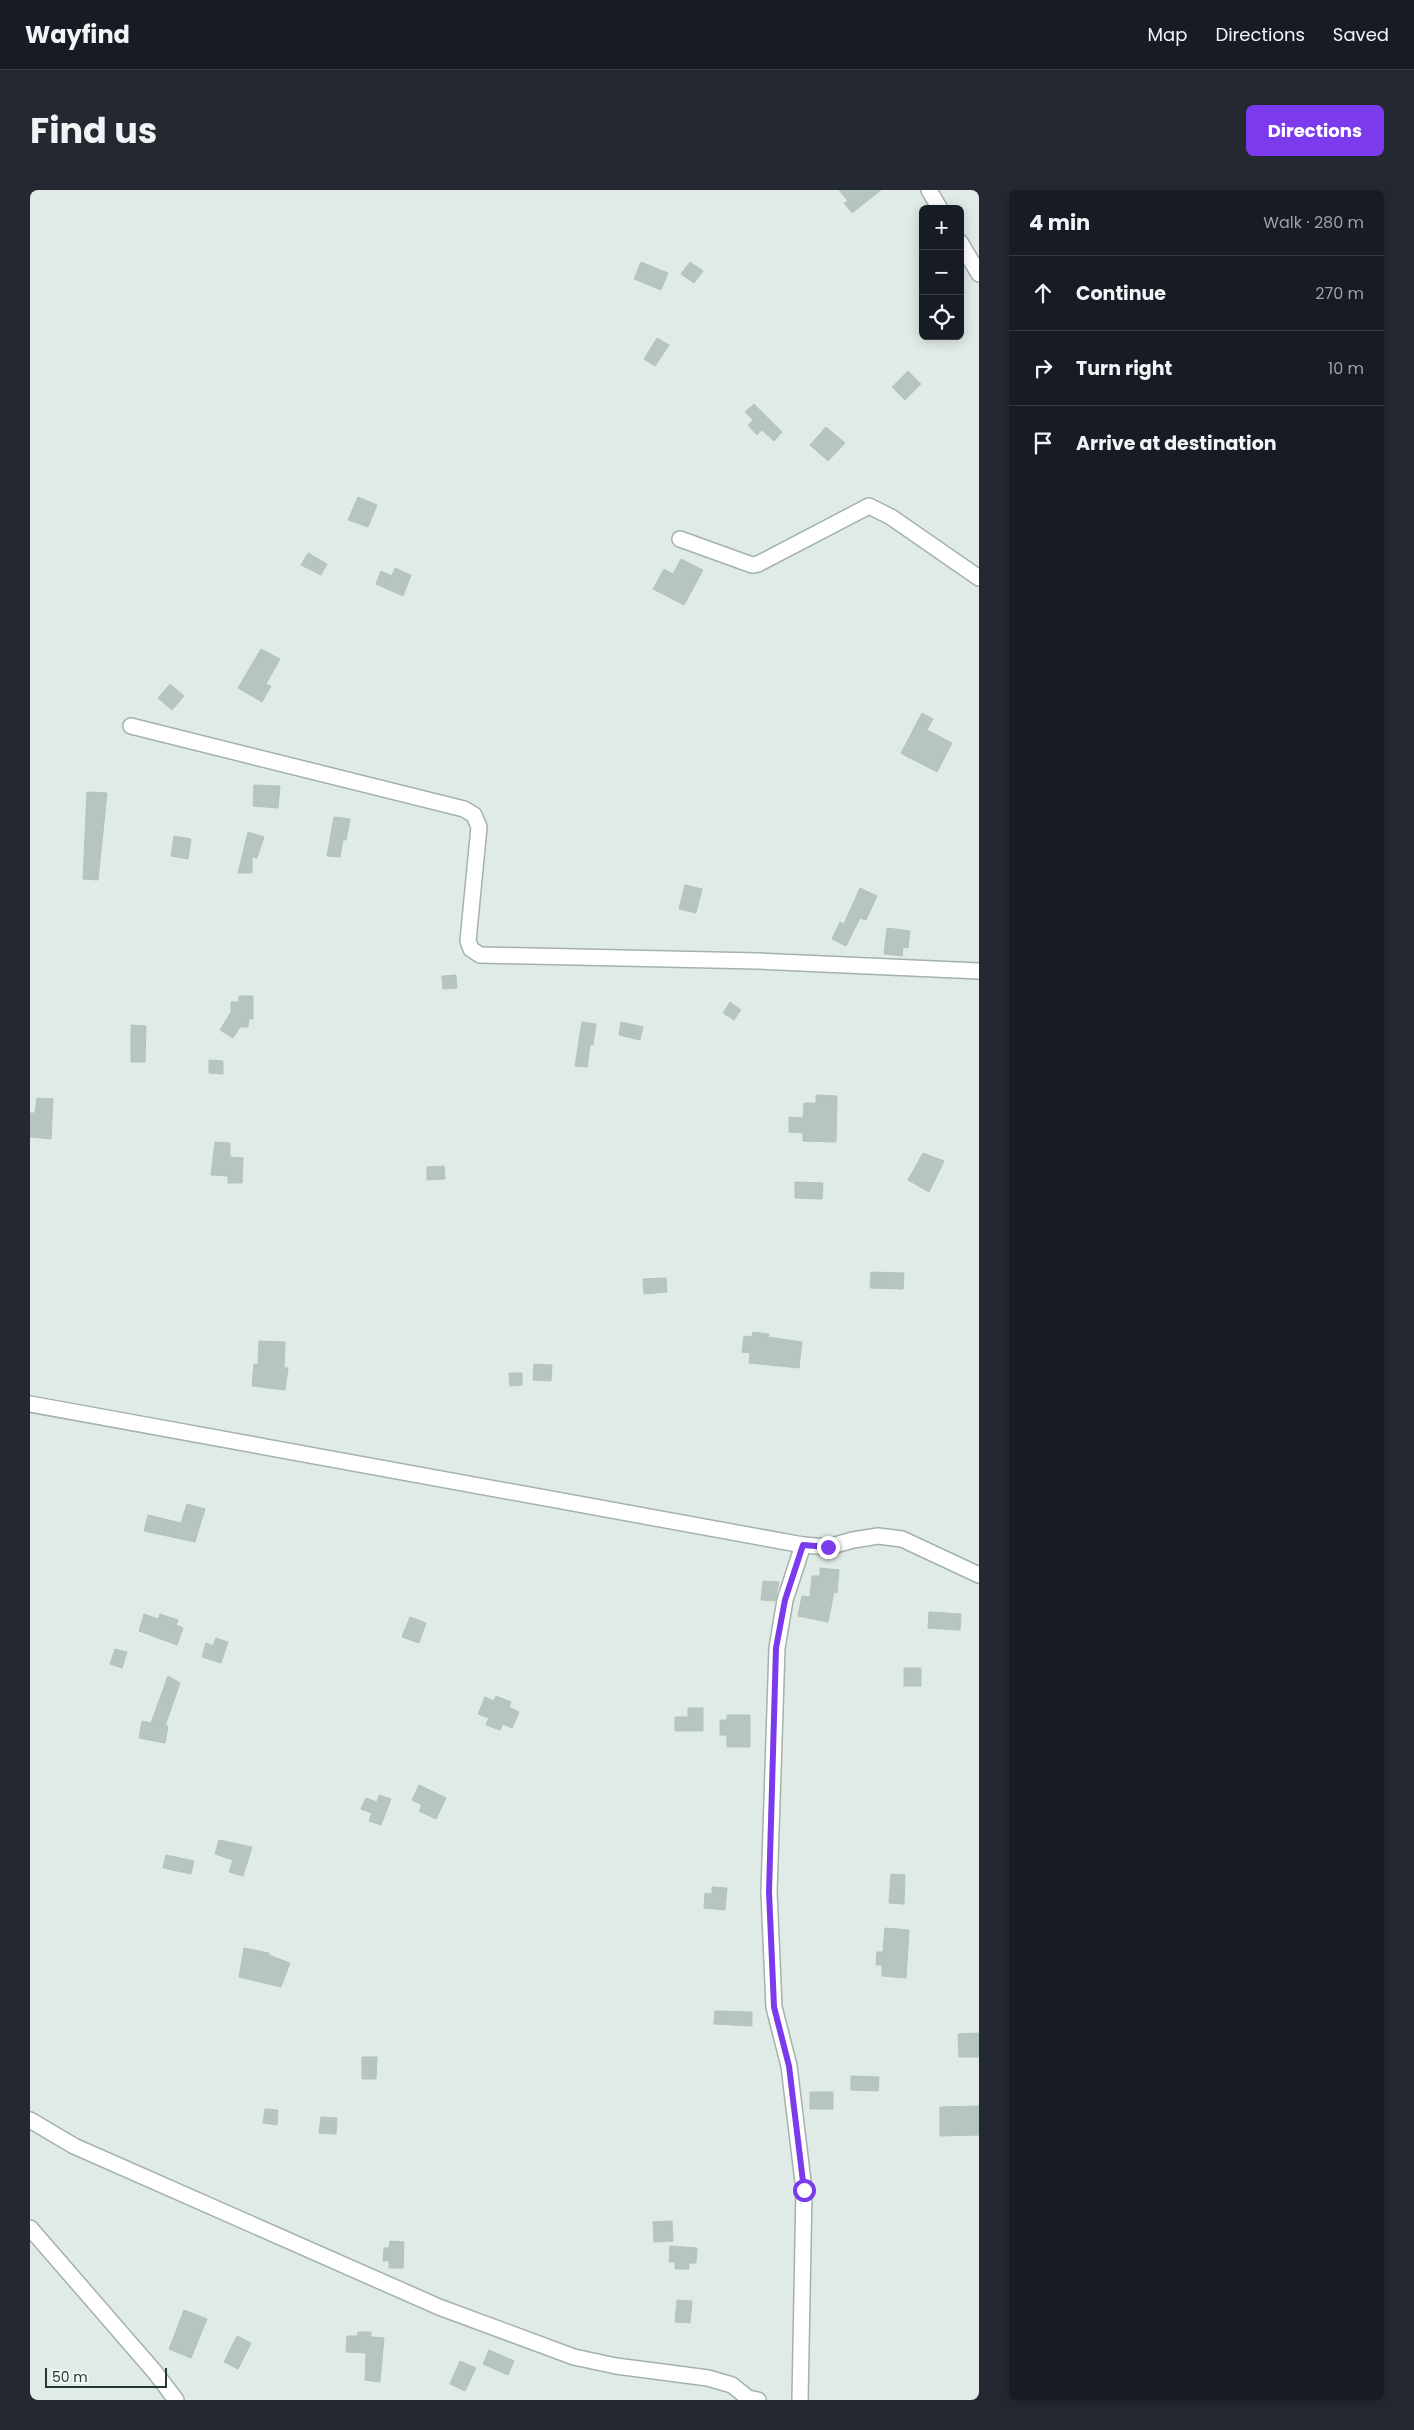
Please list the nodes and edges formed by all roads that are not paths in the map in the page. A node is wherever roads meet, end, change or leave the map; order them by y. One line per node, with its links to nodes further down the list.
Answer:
1 (929, 190): 2 (street)
2 (938, 205)
3 (964, 249): 4 (street)
4 (979, 274)
5 (680, 539): 6 (street)
6 (979, 578)
7 (131, 726): 8 (street)
8 (979, 971)
9 (30, 1404): 10 (street)
10 (803, 1545): 11 (street); 16 (street)
11 (979, 1575)
12 (30, 2120): 15 (street)
13 (30, 2228): 14 (street)
14 (176, 2400)
15 (758, 2400)
16 (800, 2400)

